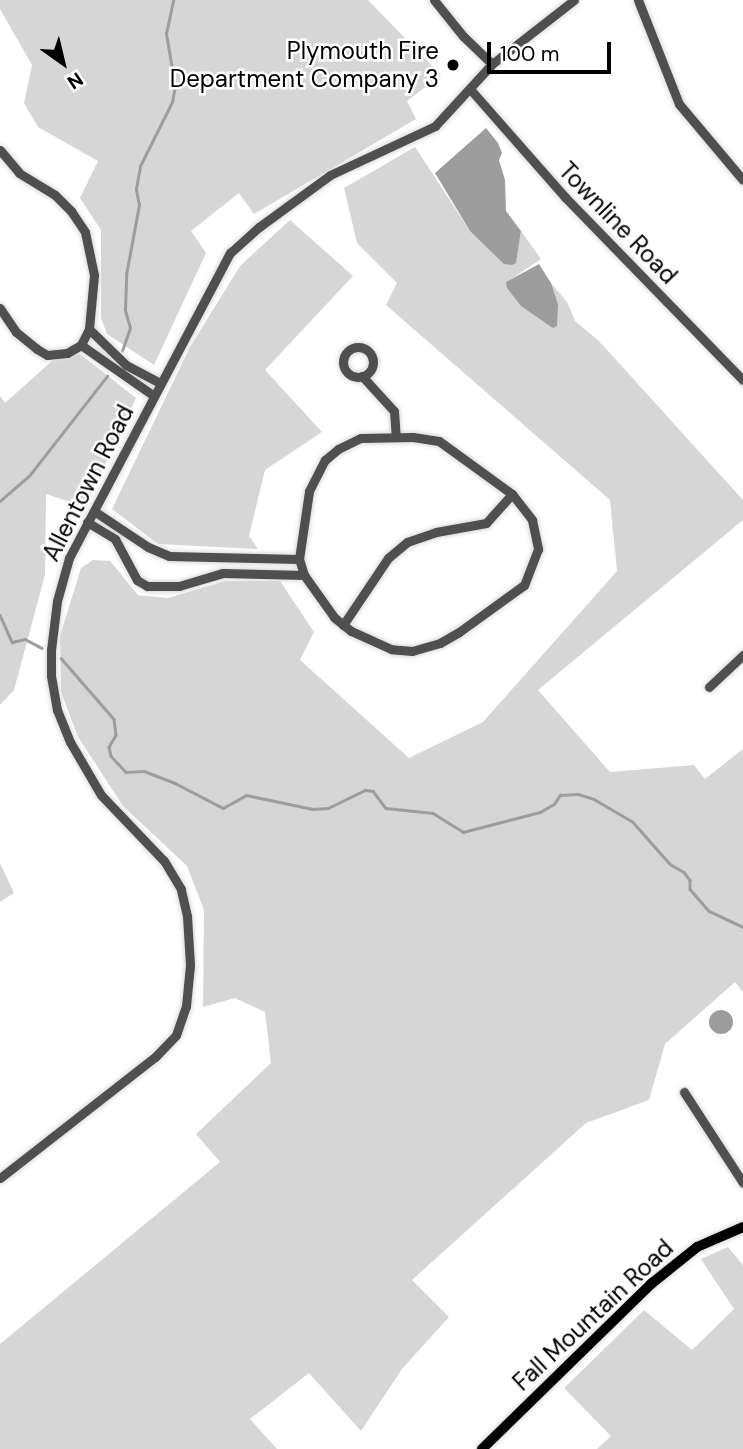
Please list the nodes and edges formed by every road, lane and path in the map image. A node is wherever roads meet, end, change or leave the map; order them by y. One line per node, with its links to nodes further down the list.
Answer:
1 (434, 0): 4 (street)
2 (574, 0): 4 (street, Allentown Road)
3 (638, 0): 7 (street)
4 (492, 64): 5 (street, Allentown Road)
5 (470, 89): 12 (street, Townline Road); 13 (street, Allentown Road)
6 (0, 150): 9 (street)
7 (743, 180)
8 (0, 308): 10 (street)
9 (89, 329): 10 (street); 13 (street)
10 (81, 345): 14 (street)
11 (362, 376): 15 (street)
12 (743, 380)
13 (160, 383): 14 (street, Allentown Road)
14 (154, 396): 17 (street, Allentown Road)
15 (396, 437): 16 (street); 19 (street)
16 (512, 494): 21 (street); 21 (street)
17 (94, 511): 18 (street, Allentown Road); 19 (street)
18 (87, 522): 20 (street); 25 (street, Allentown Road)
19 (299, 559): 20 (street)
20 (304, 575): 21 (street)
21 (343, 625)
22 (743, 655): 23 (street)
23 (709, 687)
24 (684, 1092): 26 (street)
25 (0, 1178)
26 (743, 1183)
27 (743, 1227): 28 (main road, Fall Mountain Road)
28 (482, 1449)

